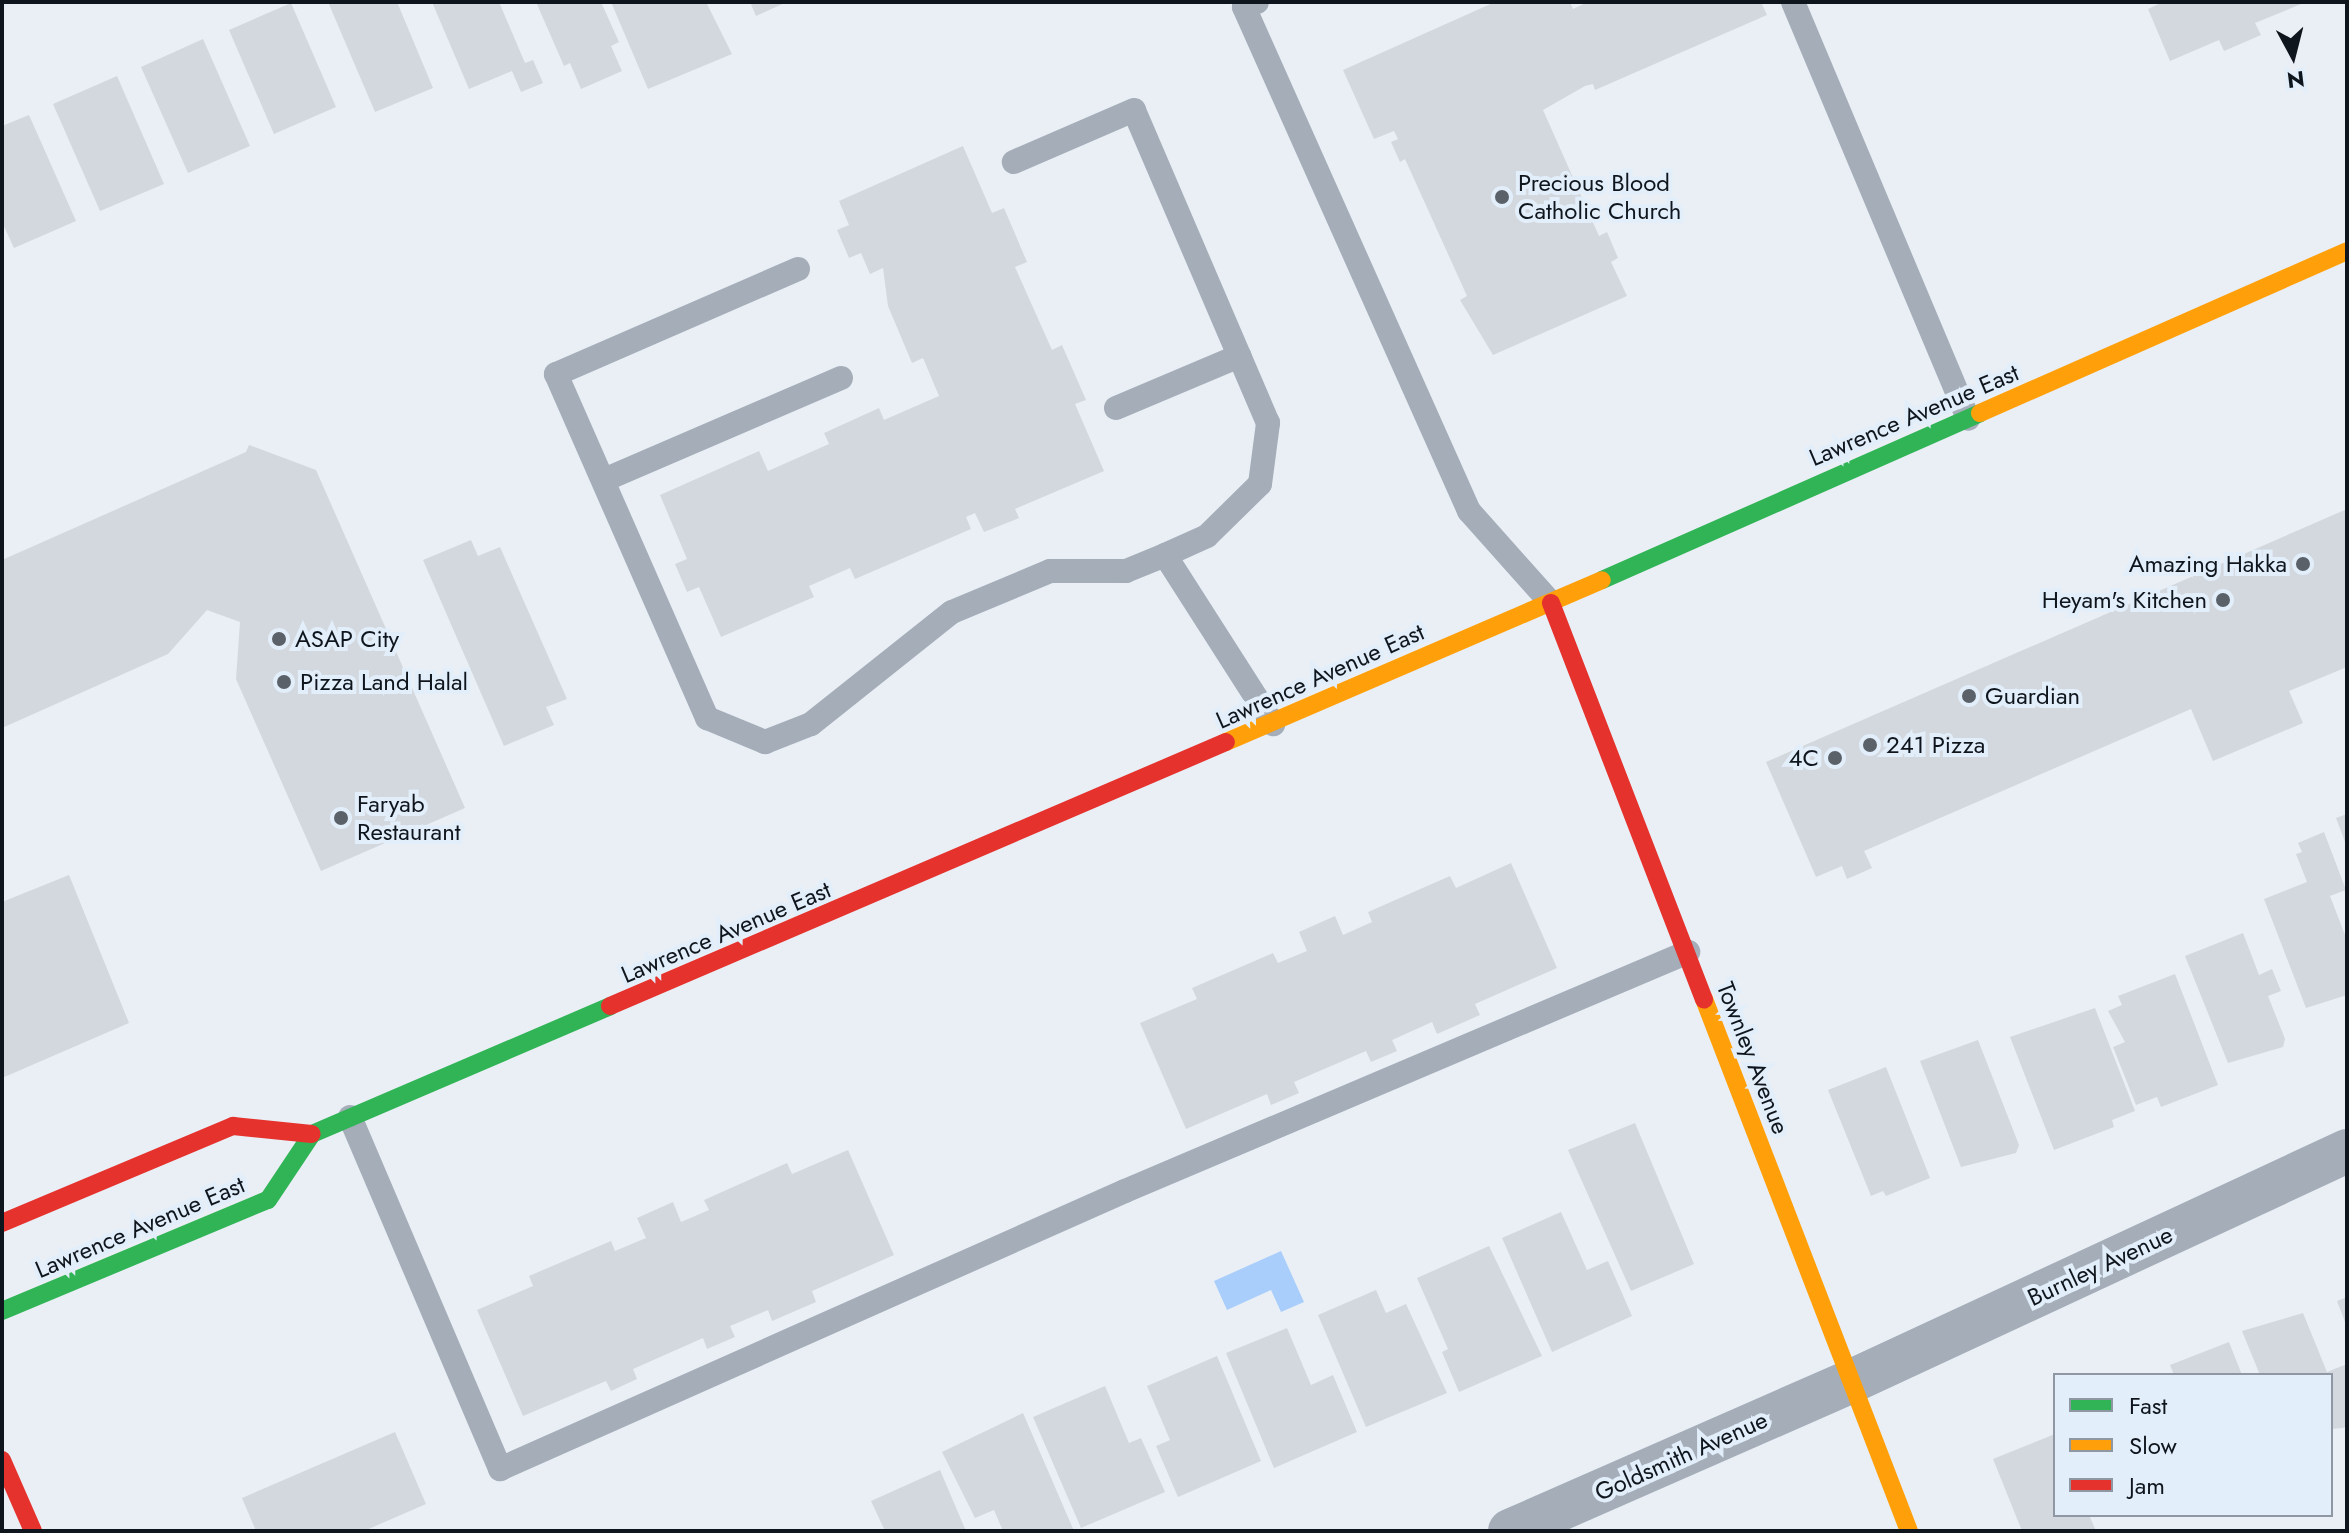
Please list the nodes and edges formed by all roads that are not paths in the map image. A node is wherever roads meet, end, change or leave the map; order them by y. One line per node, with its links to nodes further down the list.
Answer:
1 (1257, 2): 12 (lane)
2 (1793, 2): 9 (lane)
3 (1014, 162): 6 (lane)
4 (2346, 250): 9 (main road, Lawrence Avenue East)
5 (798, 269): 10 (lane)
6 (1239, 356): 8 (lane); 11 (lane)
7 (841, 378): 10 (lane)
8 (1116, 408)
9 (1968, 419): 12 (main road, Lawrence Avenue East)
10 (604, 480): 11 (lane)
11 (1165, 555): 13 (lane)
12 (1551, 603): 13 (main road, Lawrence Avenue East); 14 (main road, Townley Avenue)
13 (1273, 724): 15 (main road, Lawrence Avenue East)
14 (1688, 952): 15 (lane); 20 (main road, Townley Avenue)
15 (350, 1117): 16 (main road, Lawrence Avenue East)
16 (312, 1134): 18 (main road, Lawrence Avenue East); 19 (main road, Lawrence Avenue East)
17 (2347, 1151): 20 (street, Burnley Avenue)
18 (2, 1223)
19 (2, 1311)
20 (1852, 1381): 23 (street, Goldsmith Avenue); 24 (main road, Townley Avenue)
21 (2, 1460): 22 (main road)
22 (33, 1531)
23 (1510, 1531)
24 (1909, 1531)

